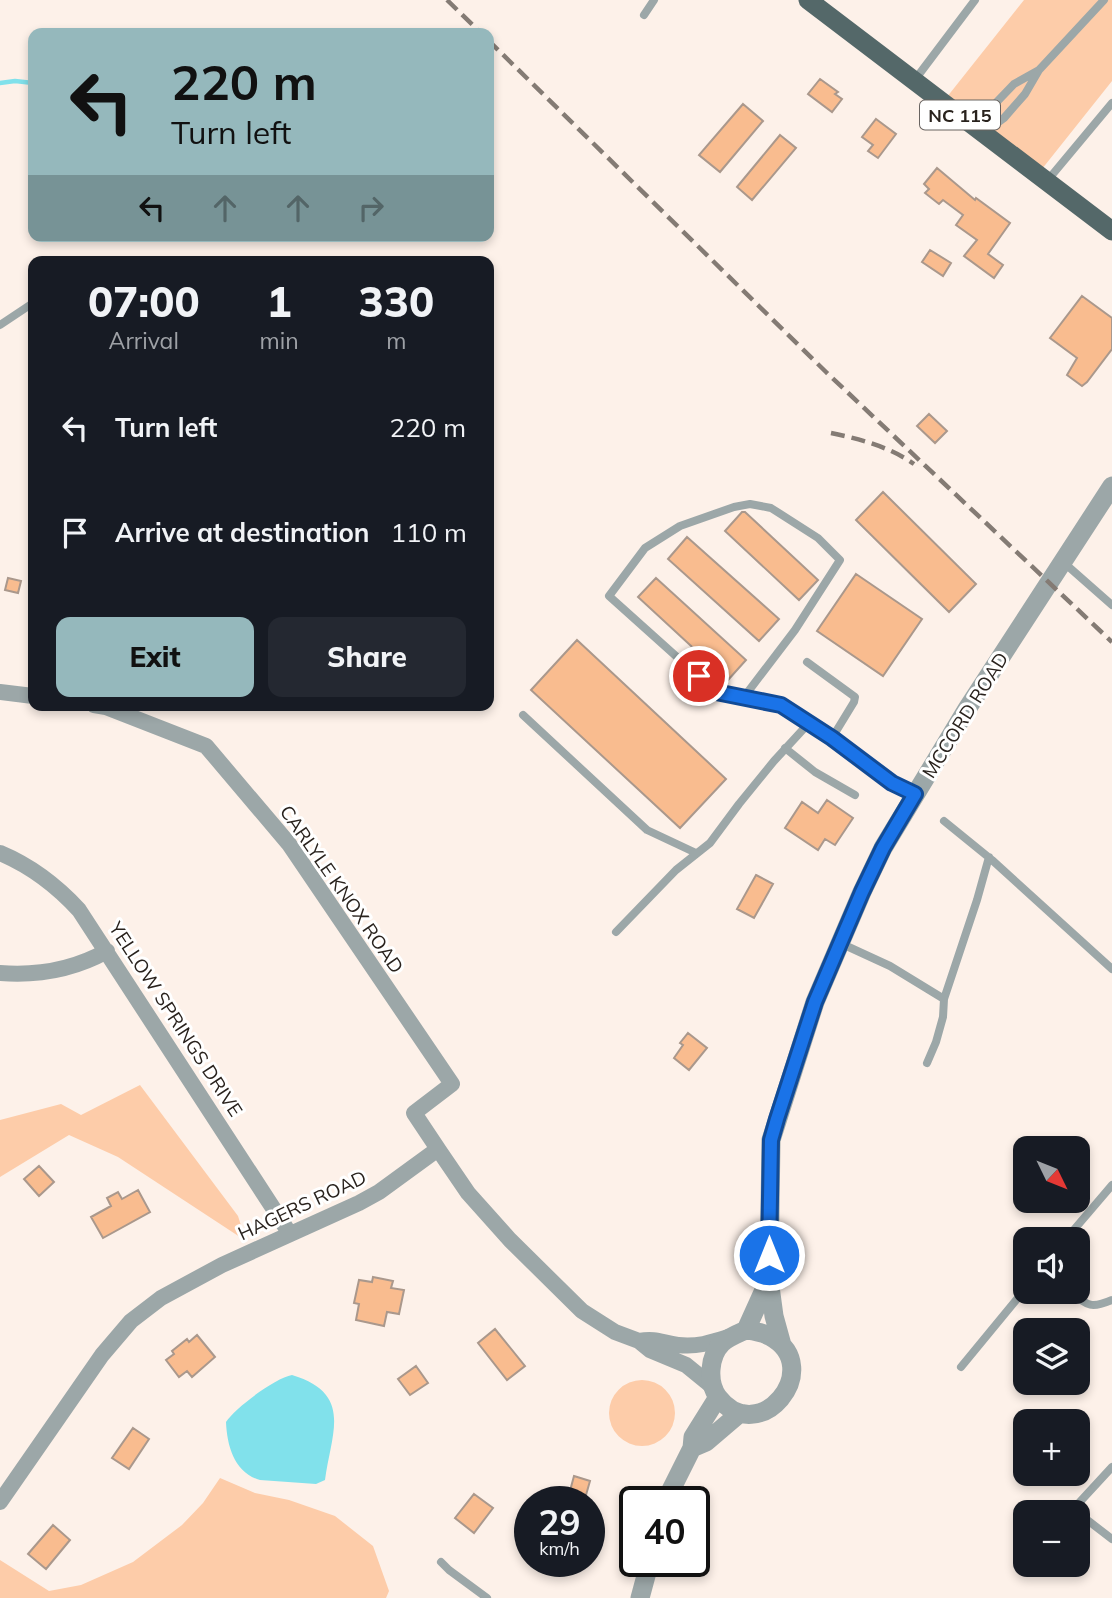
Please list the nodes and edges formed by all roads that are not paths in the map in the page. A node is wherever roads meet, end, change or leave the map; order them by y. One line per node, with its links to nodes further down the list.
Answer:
1 (654, 0): 5 (lane)
2 (808, 0): 7 (main road, NC 115)
3 (975, 0): 7 (lane)
4 (1104, 0): 6 (lane)
5 (644, 15)
6 (1039, 70): 9 (lane); 9 (lane)
7 (914, 80): 9 (main road, NC 115)
8 (1112, 103): 10 (lane)
9 (983, 133): 10 (main road, NC 115)
10 (1047, 181): 11 (main road, NC 115)
11 (1112, 231)
12 (28, 306): 13 (lane)
13 (0, 325)
14 (1112, 486): 15 (street, MCCORD ROAD)
15 (1062, 561): 16 (lane); 26 (street, MCCORD ROAD)
16 (1112, 605)
17 (807, 662): 24 (lane)
18 (0, 692): 19 (street)
19 (28, 695)
20 (744, 697): 20 (lane); 23 (lane)
21 (116, 711): 39 (street, CARLYLE KNOX ROAD)
22 (523, 715): 30 (lane)
23 (809, 723): 24 (lane); 25 (lane)
24 (832, 738): 26 (lane)
25 (785, 748): 27 (lane); 30 (lane)
26 (915, 794): 33 (street, MCCORD ROAD)
27 (855, 795)
28 (944, 821): 31 (lane)
29 (0, 853): 34 (street, YELLOW SPRINGS DRIVE)
30 (696, 853): 32 (lane)
31 (989, 857): 35 (lane); 37 (lane)
32 (617, 932)
33 (840, 943): 37 (lane); 43 (street, MCCORD ROAD)
34 (107, 951): 36 (street); 42 (street, YELLOW SPRINGS DRIVE)
35 (1112, 969)
36 (0, 973)
37 (944, 999): 38 (lane)
38 (927, 1063)
39 (438, 1149): 42 (street, HAGERS ROAD); 48 (street)
40 (1112, 1185): 41 (lane)
41 (1076, 1227)
42 (290, 1234): 56 (street, HAGERS ROAD)
43 (769, 1279): 47 (street, MCCORD ROAD); 49 (street, MCCORD ROAD)
44 (1112, 1300): 46 (lane)
45 (1013, 1304): 50 (lane)
46 (1086, 1304)
47 (738, 1334): 48 (street); 49 (street); 51 (street, MCCORD ROAD)
48 (639, 1340): 51 (street)
49 (782, 1345): 52 (street, MCCORD ROAD)
50 (961, 1367)
51 (715, 1392): 52 (street); 53 (street, MCCORD ROAD)
52 (740, 1413): 53 (street, MCCORD ROAD)
53 (692, 1448): 55 (street, MCCORD ROAD)
54 (1112, 1467): 58 (lane)
55 (673, 1486)
56 (0, 1502)
57 (1112, 1524): 58 (lane)
58 (1104, 1533): 59 (lane)
59 (1112, 1539)
60 (441, 1562): 62 (lane)
61 (646, 1577): 63 (street)
62 (487, 1598)
63 (640, 1598)

